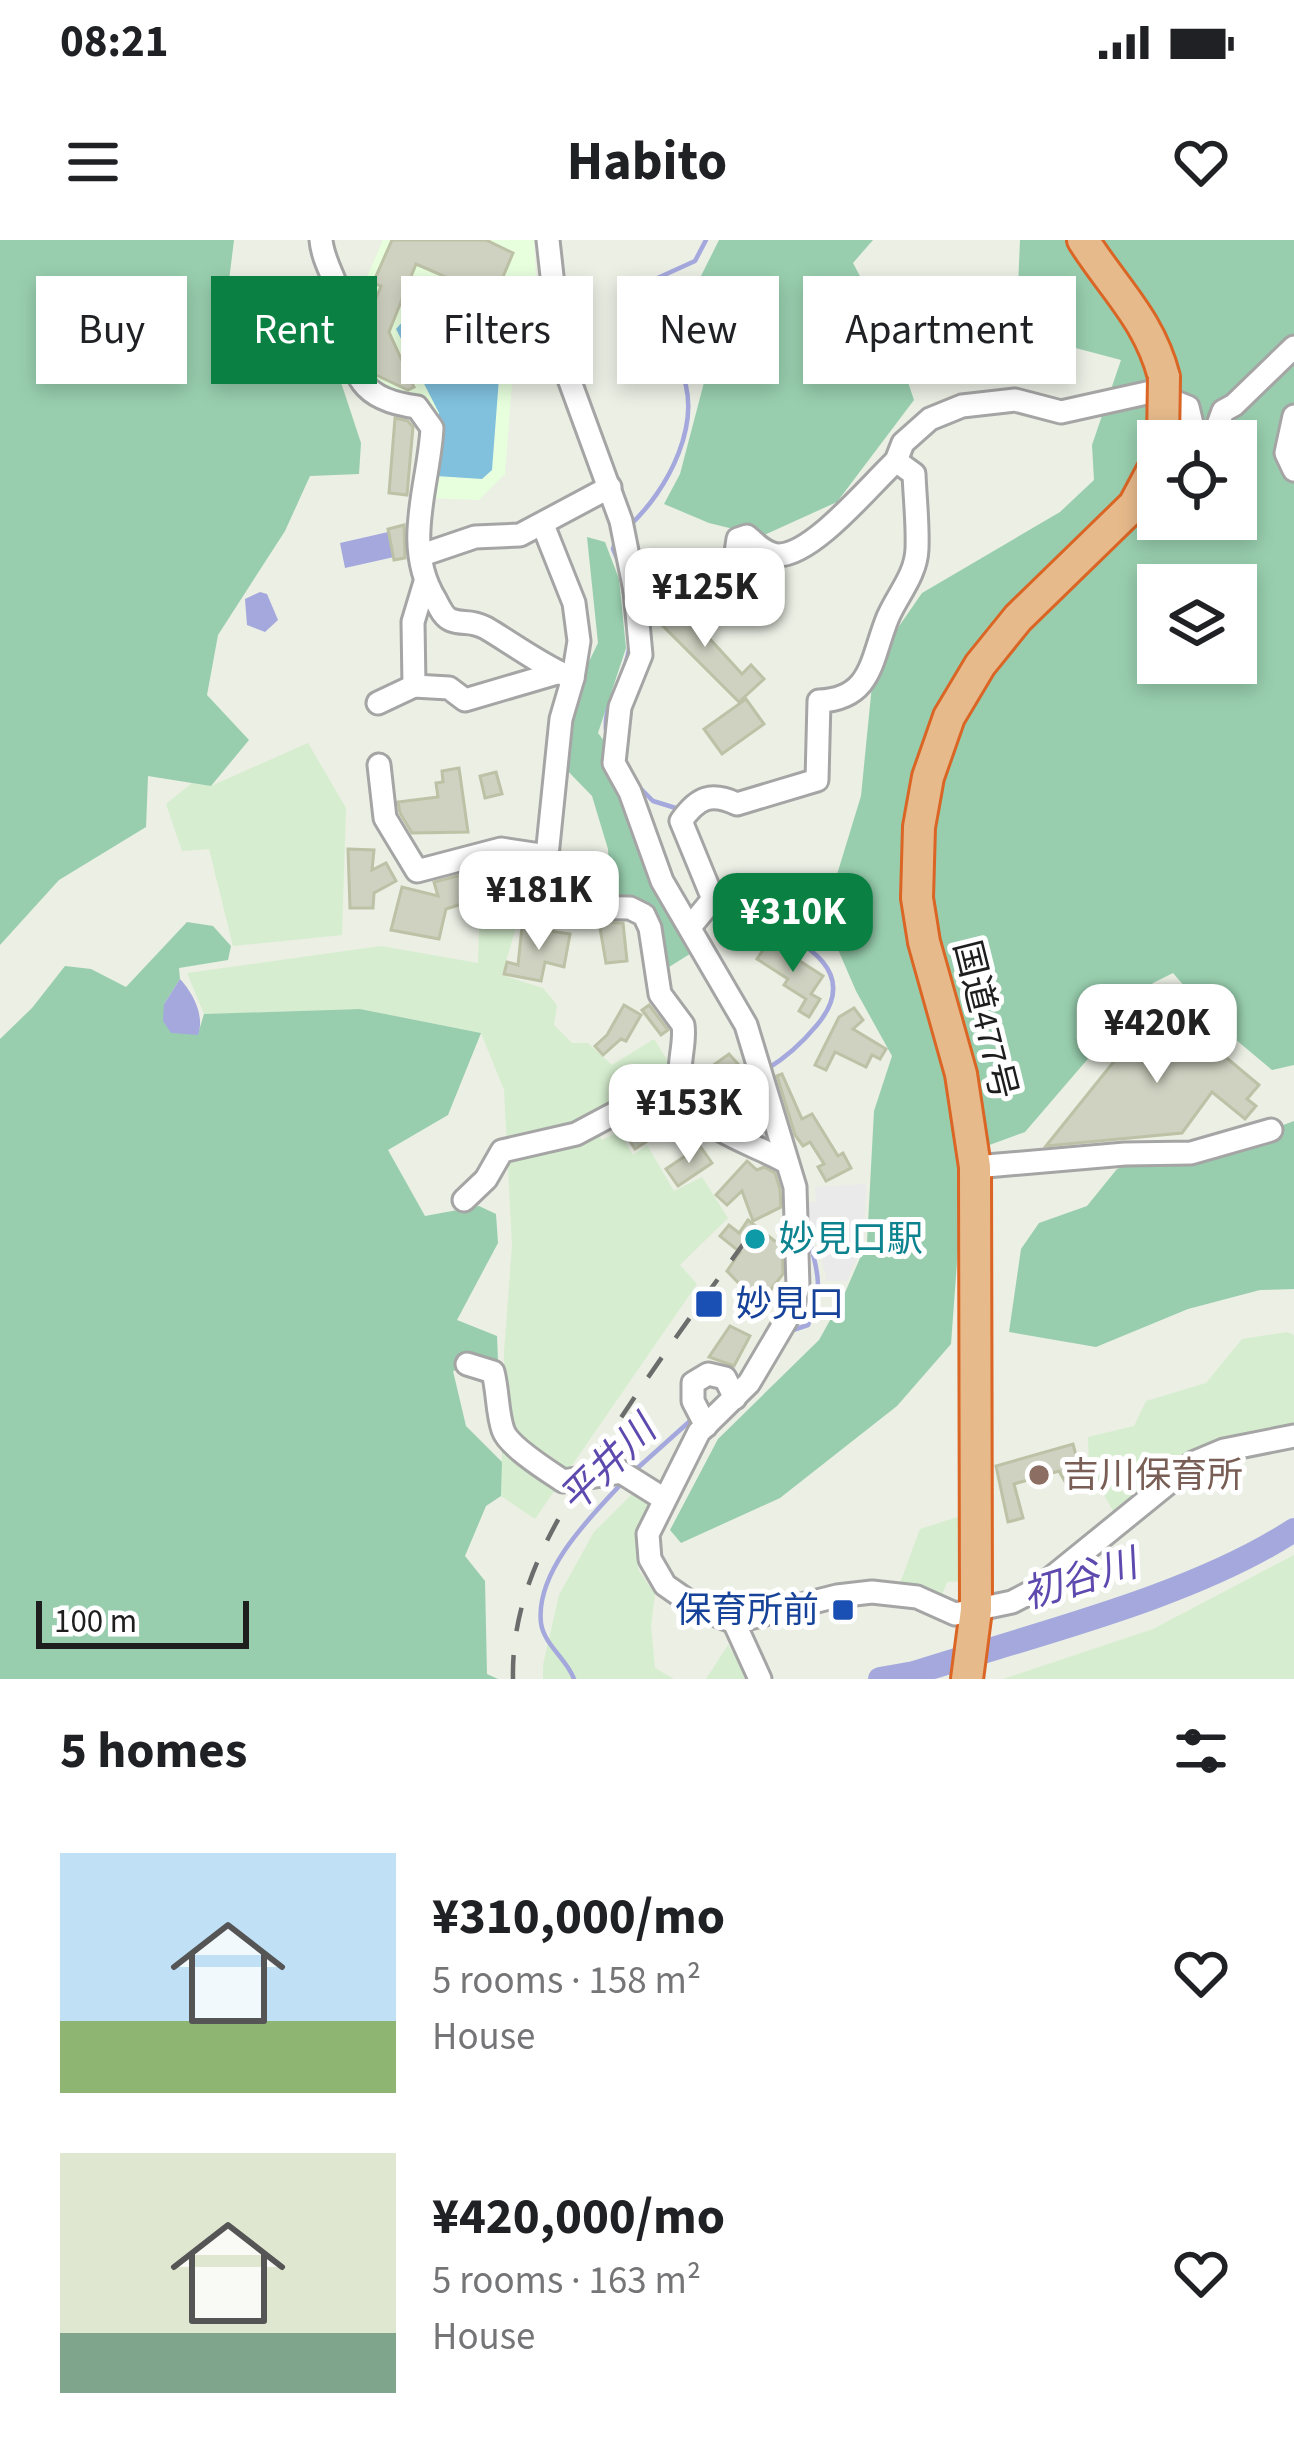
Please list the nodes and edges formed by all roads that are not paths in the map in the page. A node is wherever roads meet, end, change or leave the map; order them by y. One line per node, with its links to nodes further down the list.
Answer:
1 (321, 240): 14 (street)
2 (548, 240): 11 (street)
3 (1083, 240): 6 (highway, bridge)
4 (1294, 347): 8 (street)
5 (1294, 416): 10 (street)
6 (1163, 420)
7 (1191, 420): 9 (street)
8 (1220, 420)
9 (896, 461): 16 (street); 22 (street)
10 (1294, 470)
11 (610, 487): 13 (street); 16 (street)
12 (1137, 498): 26 (highway, 国道477号)
13 (543, 525): 14 (street); 17 (street)
14 (422, 555): 15 (street)
15 (425, 582): 17 (street); 18 (street)
16 (635, 591): 22 (street)
17 (565, 676): 18 (street); 21 (street)
18 (414, 686): 19 (street)
19 (378, 703)
20 (379, 765): 21 (street)
21 (547, 856): 23 (street)
22 (690, 927): 25 (street)
23 (680, 1079): 25 (street); 27 (street)
24 (1271, 1130): 26 (street)
25 (786, 1162): 29 (street)
26 (975, 1167): 34 (highway, 国道477号)
27 (464, 1200)
28 (467, 1364): 32 (street)
29 (735, 1398): 30 (street); 30 (street)
30 (706, 1426): 32 (street)
31 (1294, 1436): 34 (street)
32 (664, 1498): 33 (street)
33 (734, 1622): 34 (street); 36 (street)
34 (974, 1624): 35 (highway, 国道477号)
35 (968, 1678)
36 (760, 1679)

